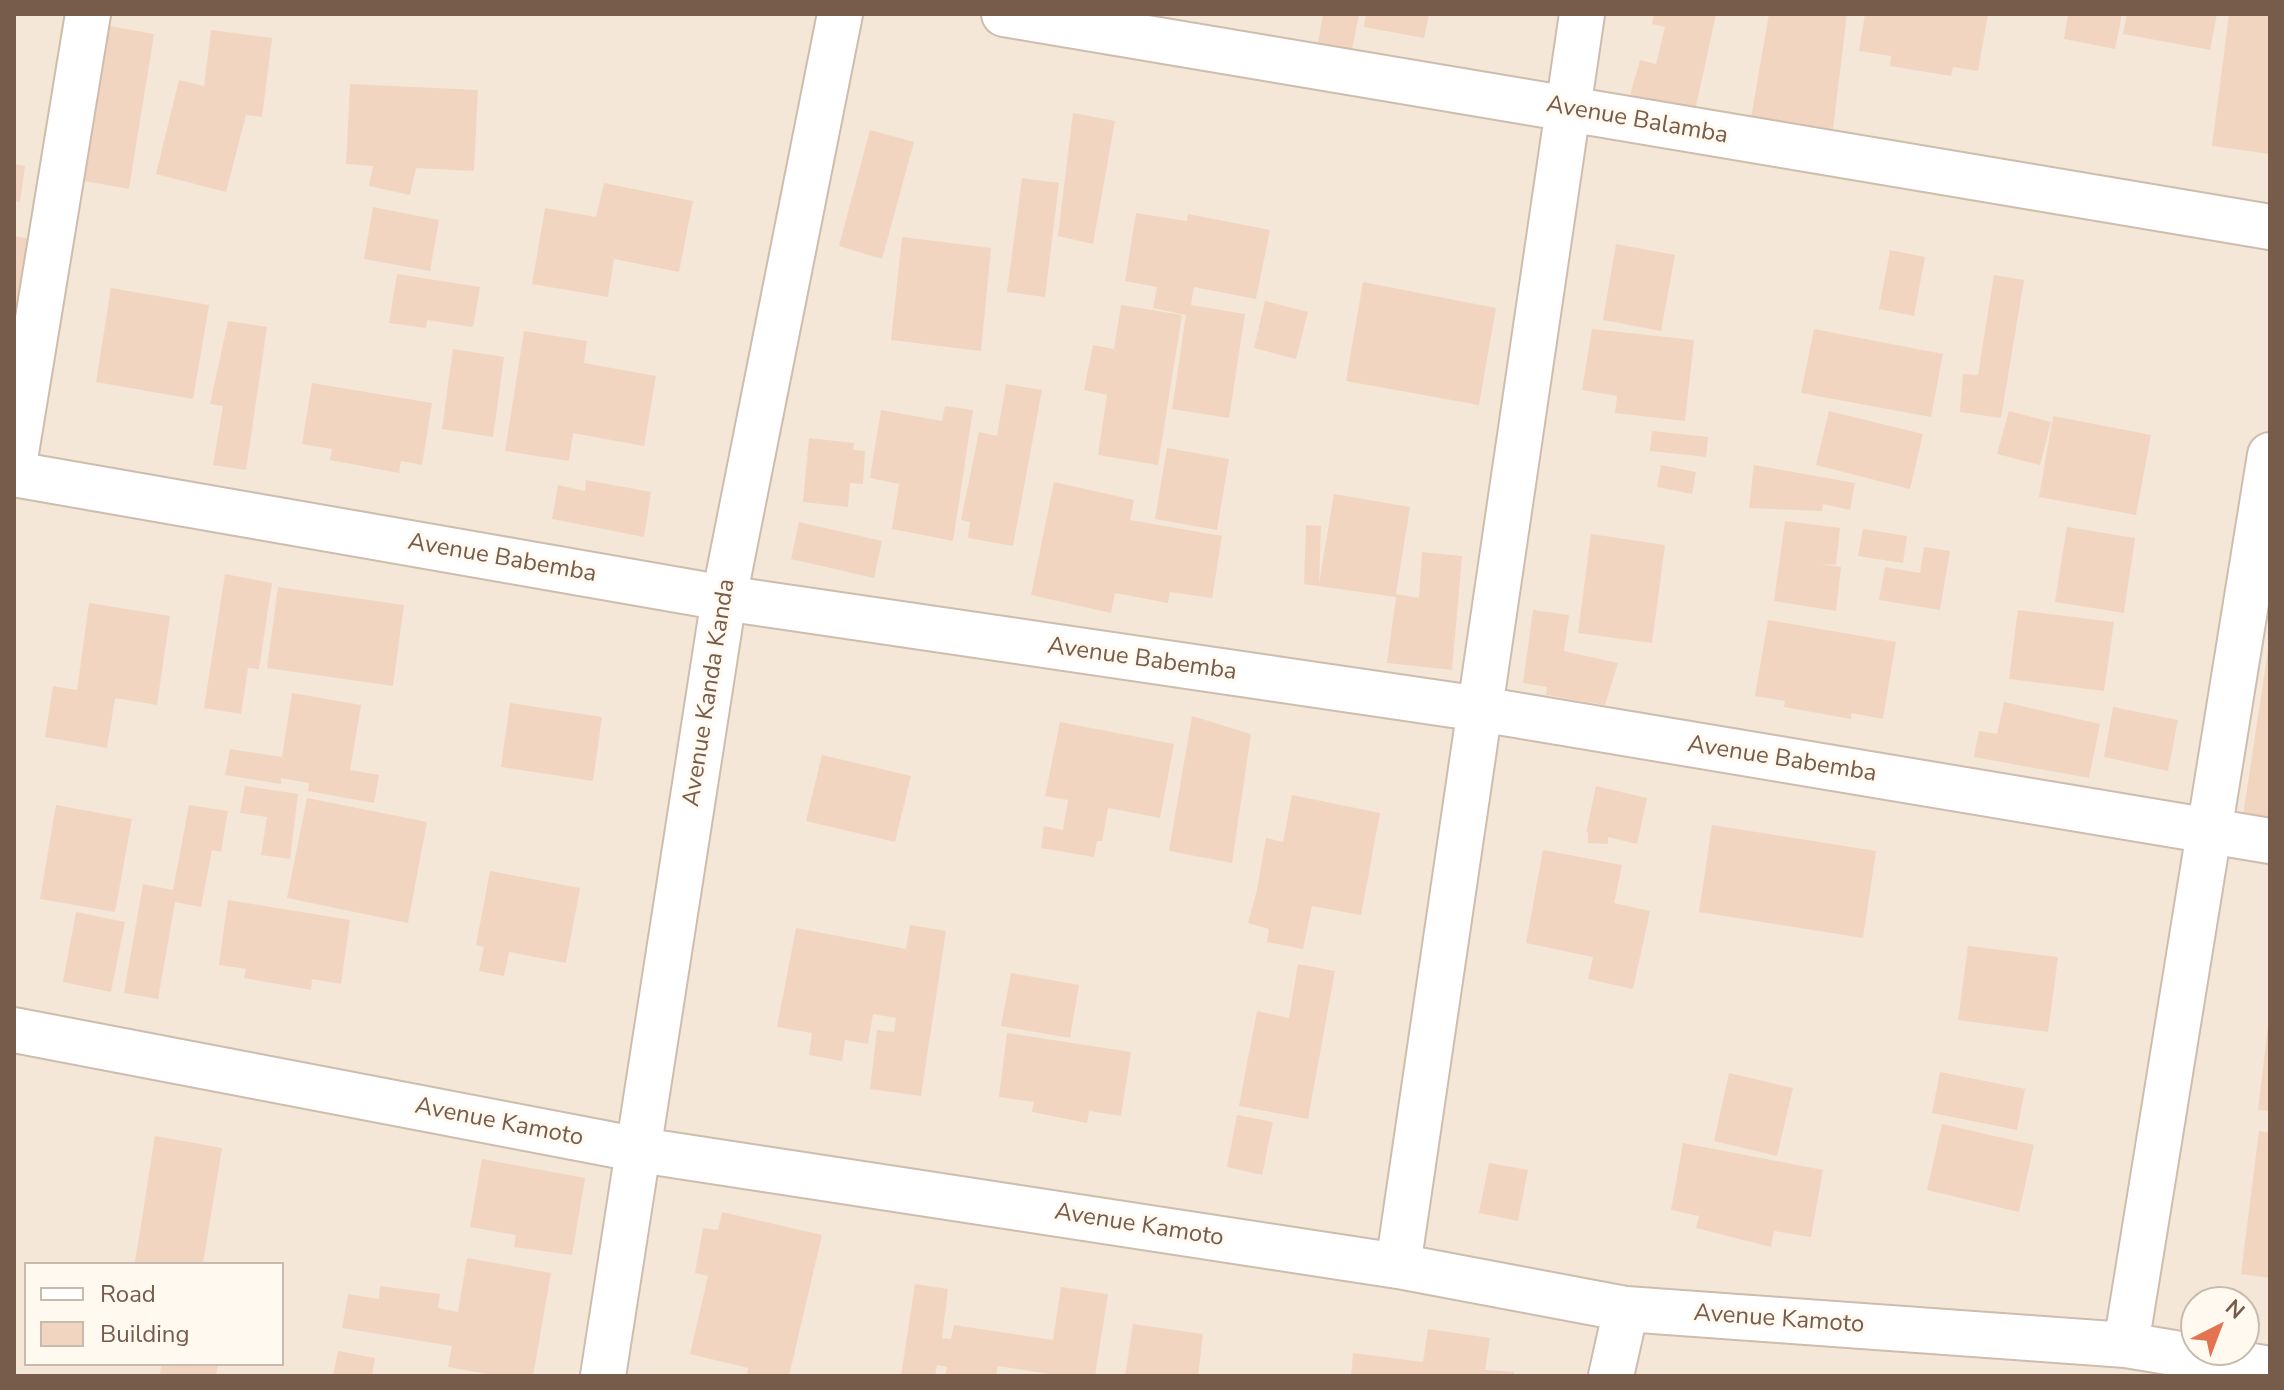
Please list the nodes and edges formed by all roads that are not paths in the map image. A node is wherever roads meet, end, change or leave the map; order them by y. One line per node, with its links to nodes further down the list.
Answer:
1 (88, 14): 8 (street)
2 (840, 14): 10 (street, Avenue Kanda Kanda)
3 (1004, 14): 5 (street, Avenue Balamba)
4 (1582, 14): 5 (street)
5 (1568, 109): 6 (street, Avenue Balamba); 11 (street)
6 (2270, 227)
7 (2270, 455): 12 (street)
8 (14, 465)
9 (14, 474): 10 (street, Avenue Babemba)
10 (724, 598): 11 (street, Avenue Babemba); 15 (street, Avenue Kanda Kanda)
11 (1480, 709): 12 (street, Avenue Babemba); 16 (street)
12 (2210, 831): 13 (street, Avenue Babemba); 18 (street)
13 (2270, 841)
14 (14, 1030): 15 (street, Avenue Kamoto)
15 (640, 1150): 16 (street, Avenue Kamoto); 20 (street, Avenue Kanda Kanda)
16 (1398, 1266): 17 (street, Avenue Kamoto)
17 (1626, 1309): 18 (street, Avenue Kamoto); 21 (street)
18 (2126, 1345): 19 (street, Avenue Kamoto)
19 (2270, 1369)
20 (603, 1376)
21 (1611, 1376)

